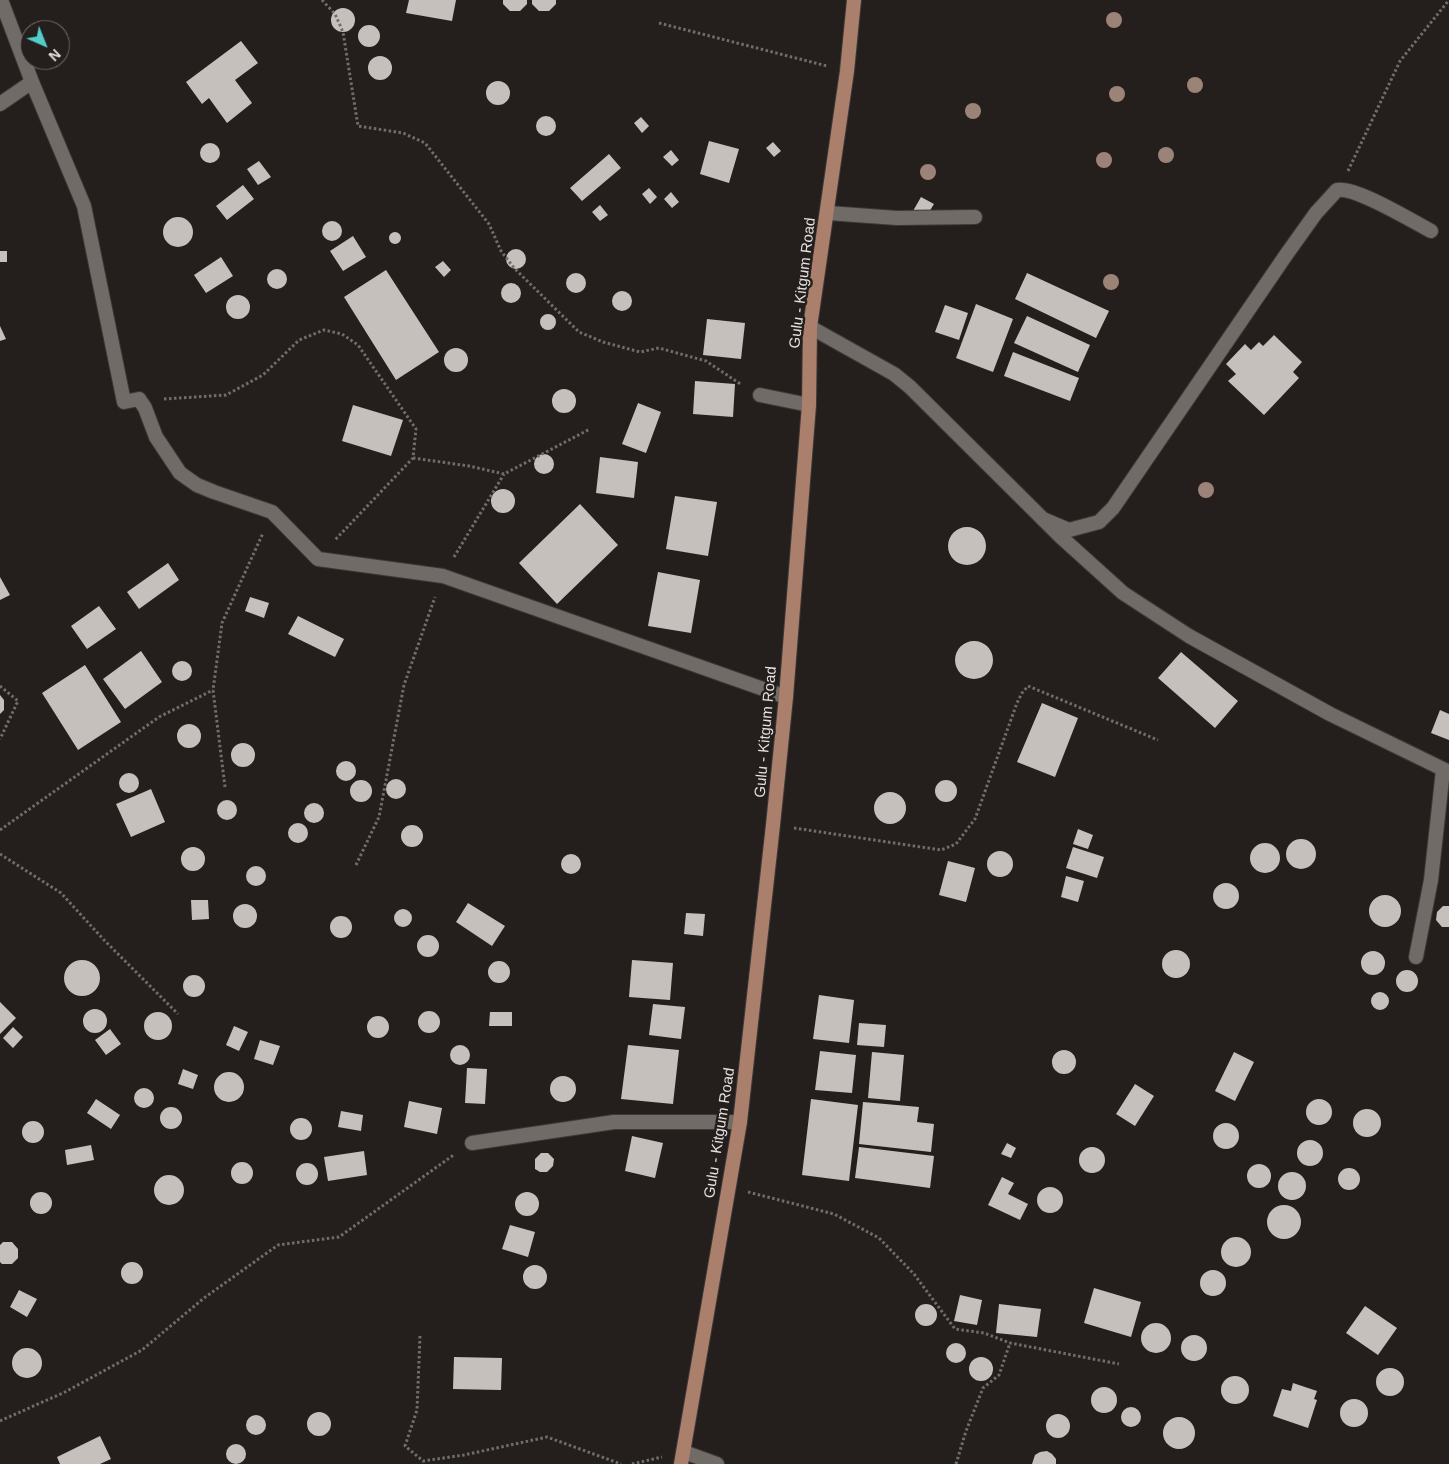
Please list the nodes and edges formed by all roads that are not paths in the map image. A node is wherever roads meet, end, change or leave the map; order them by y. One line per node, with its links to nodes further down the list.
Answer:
1 (1, 0): 3 (street)
2 (854, 0): 5 (main road, Gulu - Kitgum Road)
3 (32, 82): 4 (street); 12 (street)
4 (0, 104)
5 (828, 213): 6 (street); 8 (main road, Gulu - Kitgum Road)
6 (975, 217)
7 (1430, 231): 11 (street)
8 (810, 327): 10 (main road, Gulu - Kitgum Road); 11 (street)
9 (760, 395): 10 (street)
10 (809, 405): 12 (main road, Gulu - Kitgum Road)
11 (1041, 518): 13 (street)
12 (786, 697): 15 (main road, Gulu - Kitgum Road)
13 (1446, 771): 14 (street)
14 (1416, 957)
15 (740, 1122): 16 (street); 17 (main road, Gulu - Kitgum Road)
16 (472, 1142)
17 (683, 1458): 18 (street)
18 (717, 1464)

